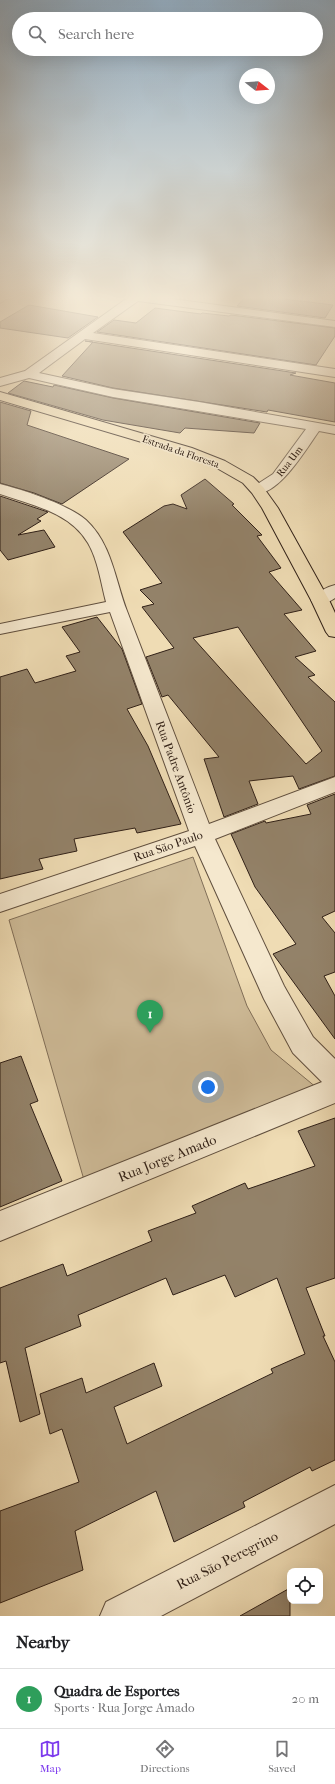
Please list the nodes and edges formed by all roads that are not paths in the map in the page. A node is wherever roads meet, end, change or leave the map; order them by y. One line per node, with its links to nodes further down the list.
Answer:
1 (33, 371): 4 (street)
2 (324, 371): 3 (street)
3 (335, 373)
4 (29, 374): 5 (street); 7 (street)
5 (0, 382)
6 (0, 396): 10 (main road, Estrada da Floresta)
7 (315, 427): 8 (street); 10 (street, Rua Um)
8 (335, 430)
9 (0, 489): 13 (street, Rua Padre Antônio)
10 (258, 490): 12 (main road, Estrada da Floresta)
11 (335, 590): 12 (street)
12 (320, 600): 15 (main road, Estrada da Floresta)
13 (116, 605): 14 (street); 17 (street, Rua Padre Antônio)
14 (0, 629)
15 (335, 632)
16 (335, 784): 17 (street, Rua São Paulo)
17 (202, 835): 18 (street, Rua São Paulo); 19 (street, Rua Padre Antônio)
18 (0, 903)
19 (335, 1077)
20 (335, 1090): 21 (street, Rua Jorge Amado)
21 (0, 1226)
22 (335, 1504): 23 (street, Rua São Peregrino)
23 (120, 1616)

